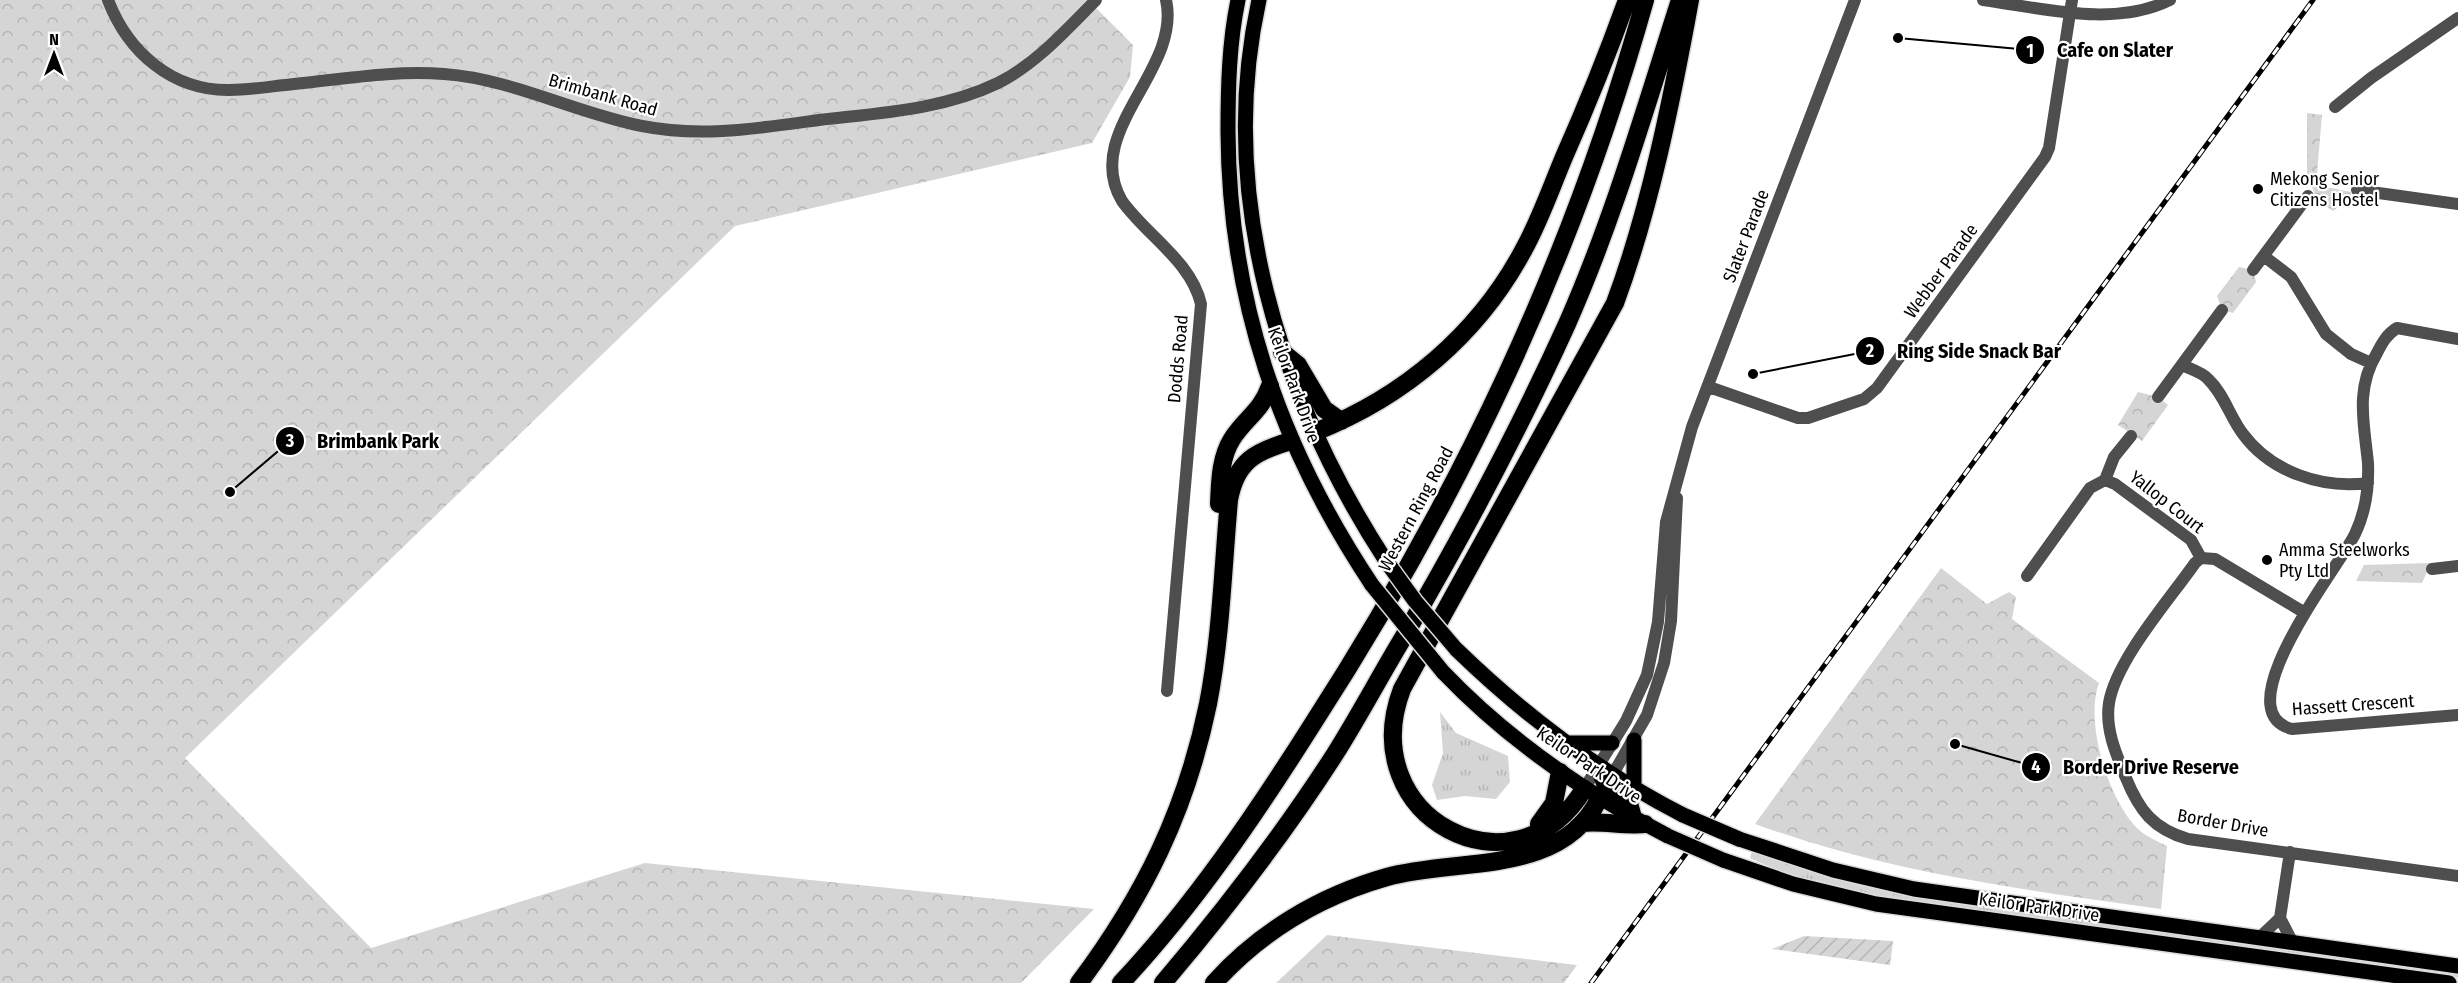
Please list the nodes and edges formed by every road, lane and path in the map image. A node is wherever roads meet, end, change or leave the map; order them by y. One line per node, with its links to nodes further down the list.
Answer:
1 (108, 0): 2 (street, Brimbank Road)
2 (1096, 0)
3 (1166, 0): 42 (street, Dodds Road)
4 (1238, 0): 26 (main road, Keilor Park Drive)
5 (1259, 0): 23 (main road, Keilor Park Drive)
6 (1627, 0): 29 (highway)
7 (1645, 0): 62 (highway, Western Ring Road)
8 (1680, 0): 63 (highway)
9 (1690, 0): 54 (highway)
10 (1855, 0): 27 (street, Slater Parade)
11 (1983, 0): 13 (street)
12 (2170, 0): 13 (street)
13 (2071, 6): 27 (street, Webber Parade)
14 (2458, 18): 15 (street)
15 (2335, 107)
16 (2356, 190): 18 (street)
17 (2308, 196): 19 (street)
18 (2458, 204)
19 (2265, 257): 20 (street); 24 (street)
20 (2253, 270)
21 (2222, 310): 25 (street)
22 (2458, 339): 24 (street, Hassett Crescent)
23 (1282, 352): 29 (highway); 30 (main road, Keilor Park Drive)
24 (2371, 363): 34 (street, Hassett Crescent)
25 (2184, 366): 28 (street); 34 (street)
26 (1270, 386): 32 (main road, Keilor Park Drive); 41 (highway)
27 (1708, 387): 35 (street, Slater Parade)
28 (2158, 397)
29 (1341, 421): 30 (highway)
30 (1315, 432): 32 (main road); 45 (main road, Keilor Park Drive, bridge)
31 (2131, 436): 33 (street, Yallop Court)
32 (1292, 441): 41 (highway); 48 (main road, Keilor Park Drive, bridge)
33 (2105, 480): 36 (street, Yallop Court); 39 (street, Yallop Court)
34 (2368, 483): 40 (street, Hassett Crescent)
35 (1677, 487): 44 (street, Slater Parade); 46 (street, Slater Parade)
36 (2200, 558): 40 (street); 55 (street, Border Drive)
37 (2458, 566): 38 (street)
38 (2432, 569)
39 (2027, 576)
40 (2305, 613): 43 (street, Hassett Crescent)
41 (1219, 614): 61 (highway)
42 (1167, 691)
43 (2458, 715)
44 (1634, 740): 49 (street, Slater Parade); 51 (main road)
45 (1563, 743): 46 (main road); 47 (main road, Keilor Park Drive)
46 (1612, 743): 47 (street, Slater Parade)
47 (1597, 766): 49 (main road, Keilor Park Drive); 50 (street, Slater Parade)
48 (1560, 772): 50 (main road, Keilor Park Drive); 54 (highway)
49 (1606, 787): 50 (main road, Keilor Park Drive); 51 (main road, Keilor Park Drive); 52 (main road, Keilor Park Drive); 53 (highway)
50 (1584, 789): 54 (highway)
51 (1634, 790): 58 (main road, Keilor Park Drive, bridge)
52 (1640, 822): 53 (highway); 65 (main road, Keilor Park Drive, bridge)
53 (1582, 823): 64 (highway)
54 (1529, 834)
55 (2290, 852): 56 (street, Border Drive); 57 (street)
56 (2458, 876)
57 (2280, 918): 58 (street); 59 (street)
58 (2259, 938): 59 (main road, Keilor Park Drive)
59 (2293, 943): 60 (main road, Keilor Park Drive)
60 (2458, 966)
61 (1079, 983)
62 (1121, 983)
63 (1163, 983)
64 (1214, 983)
65 (2449, 983)

